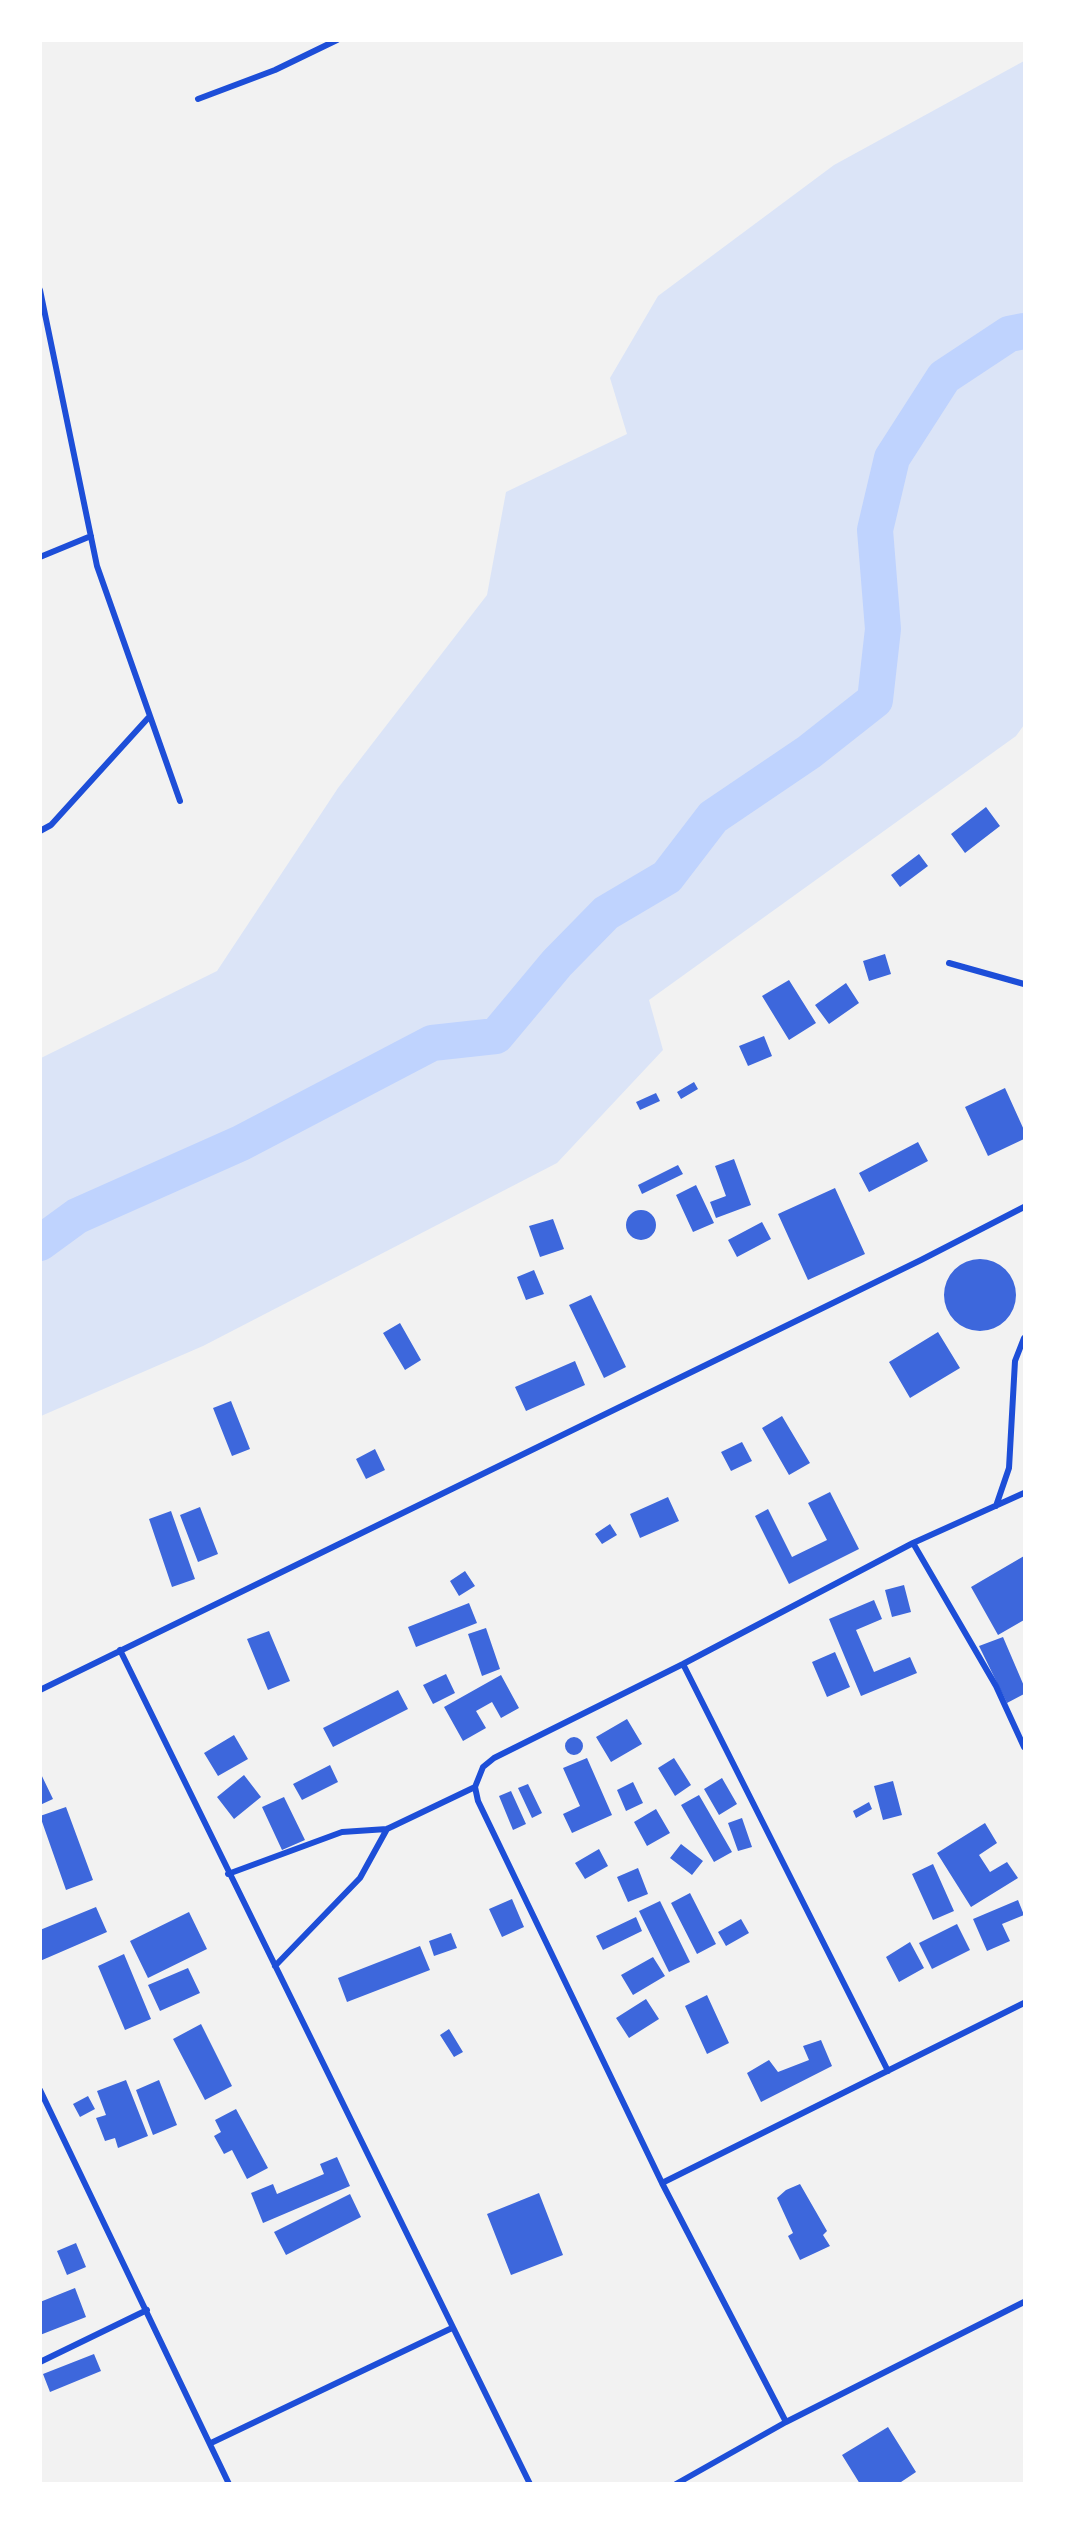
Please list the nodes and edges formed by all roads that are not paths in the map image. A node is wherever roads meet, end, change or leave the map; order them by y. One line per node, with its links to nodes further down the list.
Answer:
1 (337, 40): 2 (street)
2 (198, 99)
3 (40, 290): 4 (street)
4 (91, 536): 5 (street); 6 (street)
5 (40, 557)
6 (150, 717): 7 (street); 8 (street)
7 (180, 801)
8 (40, 831)
9 (949, 963): 10 (street)
10 (1024, 984)
11 (1024, 1207): 16 (street)
12 (1024, 1338): 14 (street)
13 (1024, 1493): 14 (street)
14 (996, 1506): 15 (street)
15 (913, 1543): 17 (street); 19 (street)
16 (120, 1650): 18 (street); 22 (street)
17 (683, 1664): 20 (street); 25 (street)
18 (40, 1690)
19 (1024, 1747)
20 (476, 1787): 21 (street); 27 (street)
21 (387, 1829): 22 (street); 23 (street)
22 (228, 1874): 23 (street)
23 (275, 1966): 30 (street)
24 (1024, 2003): 25 (street)
25 (888, 2071): 27 (street)
26 (40, 2090): 29 (street)
27 (662, 2183): 32 (street)
28 (1024, 2302): 32 (street)
29 (147, 2310): 31 (street); 33 (street)
30 (452, 2328): 33 (street); 35 (street)
31 (40, 2362)
32 (786, 2422): 36 (street)
33 (211, 2443): 34 (street)
34 (229, 2484)
35 (530, 2484)
36 (676, 2484)

